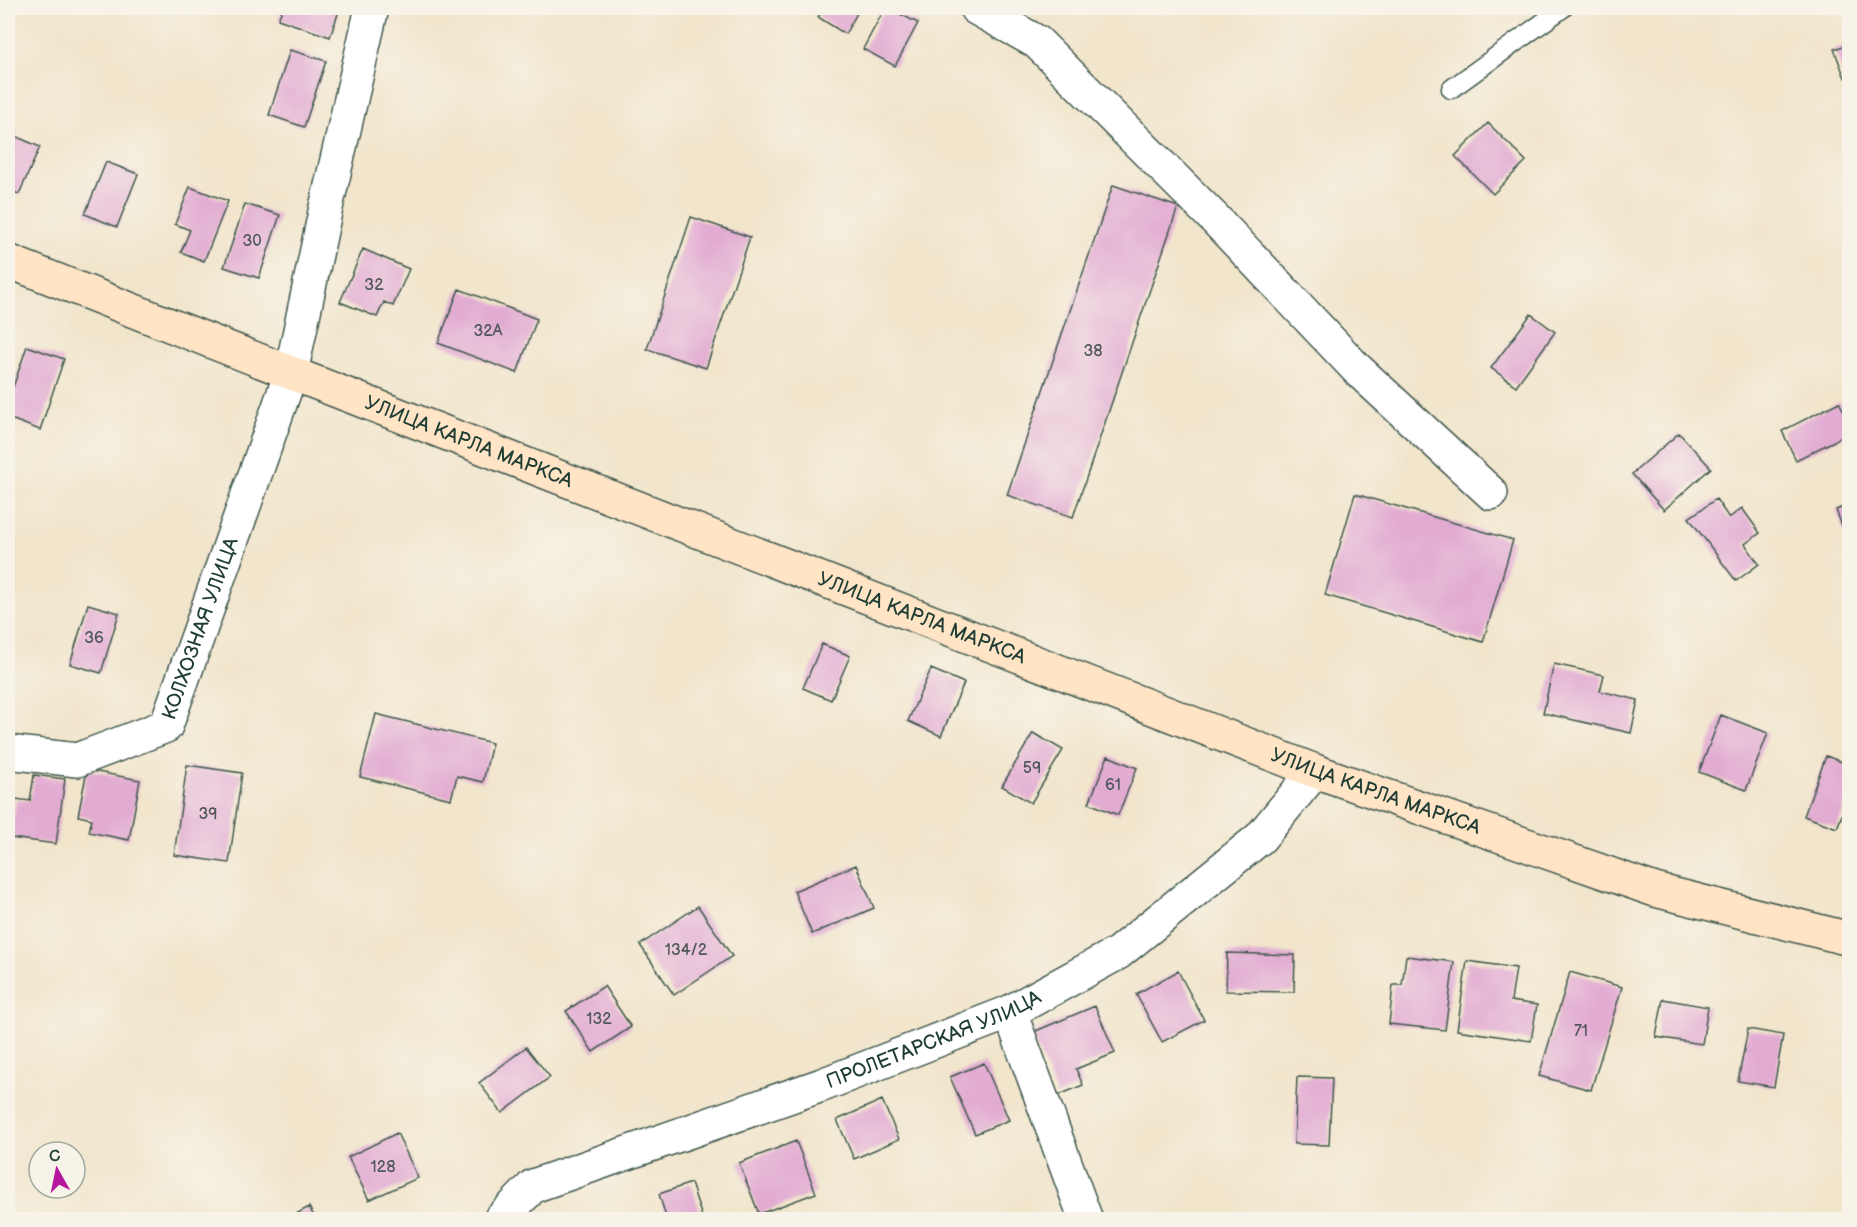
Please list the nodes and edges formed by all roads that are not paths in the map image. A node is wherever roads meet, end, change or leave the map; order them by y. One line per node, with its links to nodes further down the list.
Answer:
1 (372, 8): 6 (street, КОЛХОЗНАЯ УЛИЦА)
2 (976, 8): 7 (street)
3 (1563, 8): 4 (lane)
4 (1451, 89)
5 (8, 261): 6 (street, УЛИЦА КАРЛА МАРКСА)
6 (291, 373): 8 (street, КОЛХОЗНАЯ УЛИЦА); 9 (street, УЛИЦА КАРЛА МАРКСА)
7 (1491, 493)
8 (8, 752)
9 (1315, 771): 10 (street, УЛИЦА КАРЛА МАРКСА); 11 (street, ПРОЛЕТАРСКАЯ УЛИЦА)
10 (1850, 939)
11 (1010, 1012): 12 (street, ПРОЛЕТАРСКАЯ УЛИЦА); 13 (street)
12 (500, 1220)
13 (1086, 1220)

